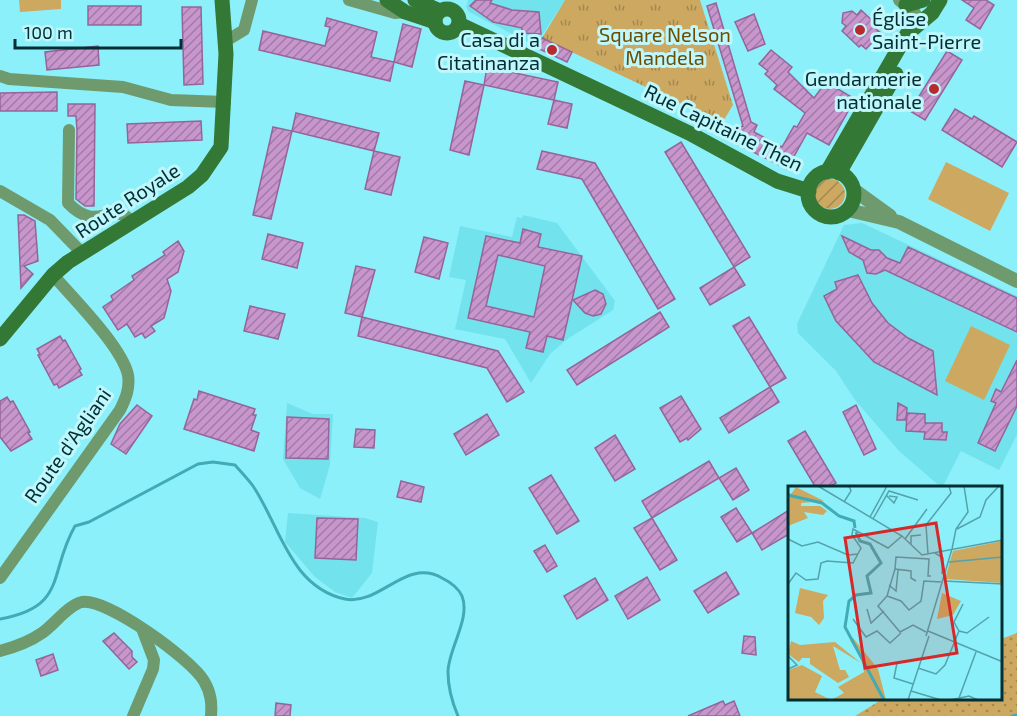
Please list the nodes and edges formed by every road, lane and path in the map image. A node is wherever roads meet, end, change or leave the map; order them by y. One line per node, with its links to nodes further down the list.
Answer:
1 (222, 0): 14 (main road, Route Royale)
2 (252, 0): 14 (street)
3 (349, 0): 10 (street)
4 (388, 0): 10 (street); 11 (main road, Rue Capitaine Then)
5 (415, 0): 12 (main road, Rue Capitaine Then)
6 (923, 0): 9 (main road)
7 (928, 0): 13 (main road)
8 (940, 0): 13 (main road)
9 (902, 3): 13 (street)
10 (367, 4): 11 (street)
11 (405, 12): 12 (main road, Rue Capitaine Then)
12 (448, 13): 19 (main road, Rue Capitaine Then)
13 (920, 24): 18 (main road)
14 (226, 41): 16 (main road, Route Royale)
15 (0, 76): 16 (street)
16 (225, 102): 23 (main road, Route Royale)
17 (69, 130): 23 (street)
18 (833, 172): 19 (main road); 20 (main road)
19 (809, 190): 22 (main road)
20 (854, 190): 22 (main road); 24 (street)
21 (0, 191): 25 (street)
22 (848, 210): 24 (street)
23 (132, 222): 25 (main road, Route Royale)
24 (899, 222): 27 (street)
25 (82, 254): 26 (main road, Route Royale)
26 (53, 275): 28 (main road, Route Royale); 29 (street, Route d'Agliani)
27 (1017, 281)
28 (0, 339)
29 (0, 578)
30 (143, 631): 31 (street); 32 (street); 33 (street)
31 (0, 651)
32 (133, 716)
33 (211, 716)

